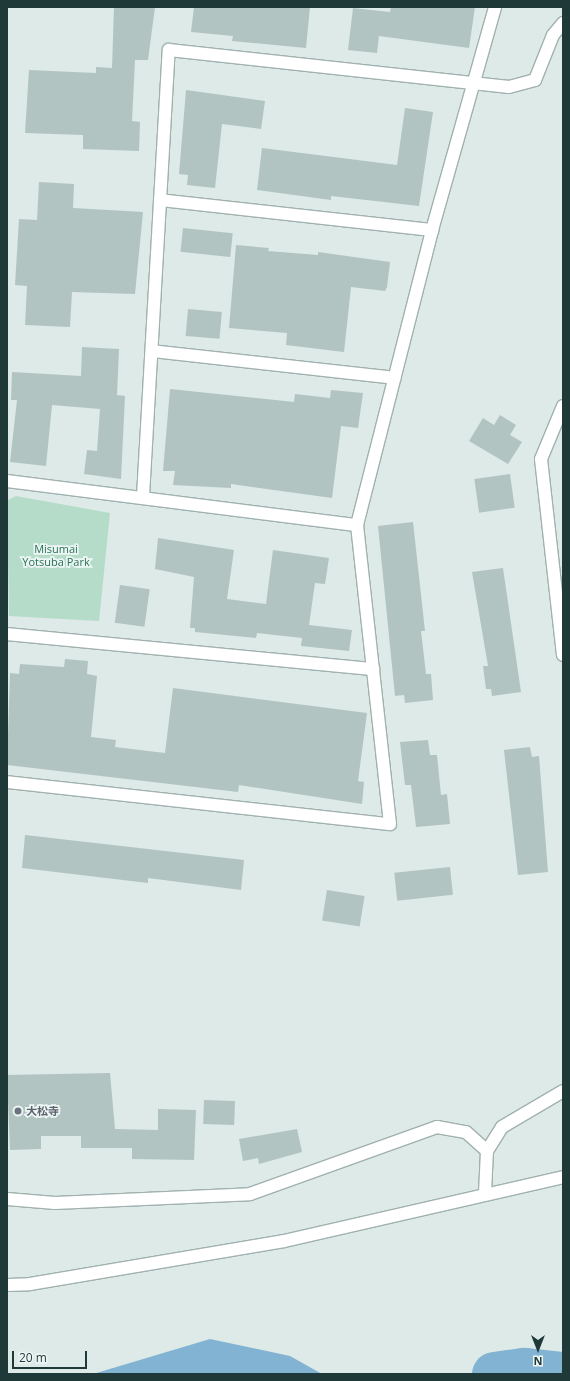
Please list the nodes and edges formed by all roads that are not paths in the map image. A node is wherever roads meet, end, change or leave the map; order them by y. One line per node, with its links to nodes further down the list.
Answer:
1 (495, 7): 3 (street)
2 (563, 23): 3 (street)
3 (474, 82): 4 (street); 5 (street)
4 (160, 200): 5 (street); 6 (street)
5 (432, 230): 7 (street)
6 (152, 350): 7 (street); 10 (street)
7 (395, 378): 11 (street)
8 (563, 406): 13 (street)
9 (7, 481): 10 (street)
10 (143, 496): 11 (street)
11 (357, 525): 14 (street)
12 (7, 634): 14 (street)
13 (563, 655)
14 (373, 669): 15 (street)
15 (7, 782)
16 (563, 1091): 17 (street)
17 (486, 1152): 19 (street); 20 (street)
18 (563, 1178): 19 (street)
19 (485, 1193): 21 (street)
20 (7, 1199)
21 (7, 1285)

